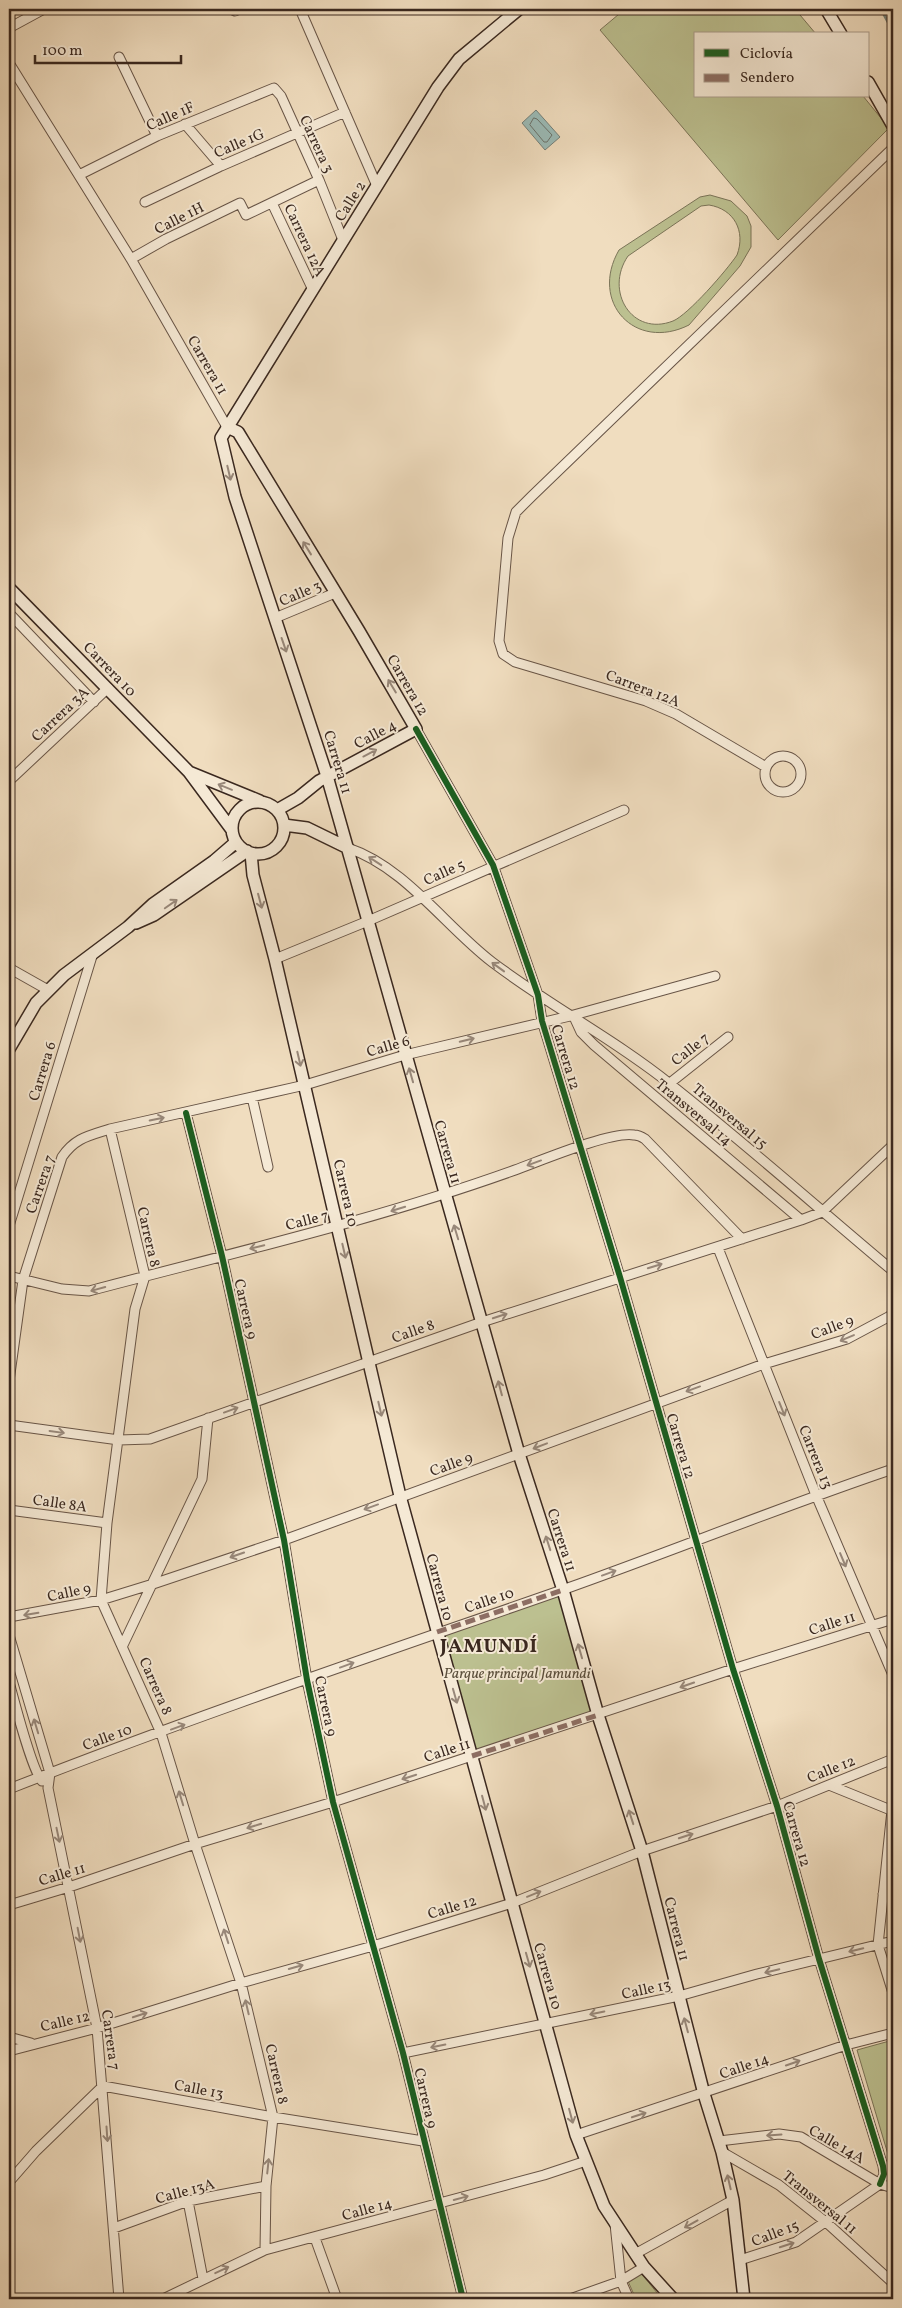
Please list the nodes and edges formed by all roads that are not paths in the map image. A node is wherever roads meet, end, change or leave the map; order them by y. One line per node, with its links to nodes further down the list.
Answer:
1 (44, 9): 7 (street)
2 (231, 9): 3 (street)
3 (240, 9)
4 (300, 9): 13 (street)
5 (519, 9): 22 (main road, Calle 2)
6 (826, 9): 8 (main road)
7 (9, 28)
8 (839, 32)
9 (119, 57): 17 (street)
10 (9, 63): 20 (street, Carrera 11)
11 (870, 86): 15 (main road)
12 (274, 88): 14 (street, Calle 1F); 16 (street, Carrera 3)
13 (345, 112): 16 (street, Calle 1G); 22 (street)
14 (185, 124): 17 (street, Calle 1F); 19 (street)
15 (893, 126)
16 (297, 133): 19 (street, Calle 1G); 21 (street, Carrera 3)
17 (157, 136): 20 (street, Calle 1F)
18 (893, 148): 36 (street, Carrera 12A)
19 (220, 166): 23 (street, Calle 1G)
20 (79, 175): 26 (street, Carrera 11)
21 (319, 180): 24 (street); 25 (street, Carrera 3)
22 (377, 186): 25 (main road, Calle 2)
23 (145, 202)
24 (272, 203): 26 (street, Calle 1H); 27 (street, Carrera 12A)
25 (343, 240): 27 (main road, Calle 2)
26 (131, 260): 28 (street, Carrera 11)
27 (313, 290): 28 (main road, Calle 2)
28 (227, 427): 30 (main road, Carrera 12, one-way to 28); 32 (main road, Carrera 11, one-way to 32)
29 (9, 588): 33 (main road, Carrera 10)
30 (335, 593): 32 (street, Calle 3); 35 (main road, Carrera 12, one-way to 30)
31 (9, 613): 34 (street)
32 (275, 618): 38 (main road, Carrera 11, one-way to 38)
33 (108, 688): 34 (street, Carrera 3A); 37 (main road, Carrera 10)
34 (94, 702): 39 (street, Carrera 3A)
35 (416, 729): 38 (main road, Calle 4, one-way to 35); 47 (street, Carrera 12)
36 (766, 767): 36 (street)
37 (189, 772): 40 (main road, Carrera 10, one-way to 37); 43 (main road, Carrera 10)
38 (327, 776): 42 (main road, Calle 4); 45 (main road, Carrera 11)
39 (9, 781)
40 (261, 802): 42 (main road); 43 (main road)
41 (624, 810): 47 (street, Calle 5)
42 (281, 817): 45 (main road); 46 (main road)
43 (232, 830): 44 (main road)
44 (236, 842): 46 (main road); 48 (main road)
45 (348, 848): 49 (street, one-way to 45); 50 (main road, Carrera 11)
46 (249, 852): 48 (main road); 52 (main road, Carrera 10, one-way to 52)
47 (493, 866): 49 (street, Calle 5); 56 (street, Carrera 12)
48 (198, 879): 51 (main road)
49 (421, 897): 50 (street, Calle 5); 56 (street, one-way to 49)
50 (368, 921): 52 (street, Calle 5); 61 (main road, Carrera 11)
51 (93, 953): 55 (main road); 74 (street, Carrera 6)
52 (275, 959): 63 (main road, Carrera 10, one-way to 63)
53 (9, 968): 55 (street)
54 (715, 976): 57 (street, Calle 6)
55 (48, 990): 60 (main road)
56 (538, 995): 57 (street, Transversal 15); 58 (street, Carrera 12)
57 (573, 1018): 58 (street, Calle 6); 62 (street, Transversal 15); 73 (street, Transversal 14)
58 (542, 1021): 61 (street, Calle 6, one-way to 58); 69 (street, Carrera 12)
59 (728, 1037): 62 (street, Calle 7)
60 (9, 1049)
61 (405, 1055): 63 (street, Calle 6); 71 (main road, Carrera 11, one-way to 61)
62 (670, 1083): 72 (street, Transversal 15)
63 (305, 1085): 64 (street, Calle 6); 75 (main road, Carrera 10)
64 (252, 1097): 65 (street, Calle 6); 70 (street)
65 (186, 1113): 66 (street, Calle 6, one-way to 65); 78 (street, Carrera 9)
66 (110, 1129): 67 (street, Calle 6); 81 (street, Carrera 8)
67 (71, 1145): 83 (street, Carrera 7)
68 (893, 1145): 72 (street)
69 (580, 1146): 71 (street, Calle 7, one-way to 71); 76 (street, Calle 7); 82 (street, Carrera 12)
70 (268, 1167)
71 (445, 1195): 75 (street, Calle 7, one-way to 75); 85 (main road, Carrera 11, one-way to 71)
72 (822, 1212): 73 (street, Calle 8); 79 (street, Transversal 15)
73 (801, 1220): 76 (street, Calle 8)
74 (9, 1226)
75 (338, 1226): 78 (street, Calle 7, one-way to 78); 86 (main road, Carrera 10, one-way to 86)
76 (742, 1239): 77 (street, Calle 8)
77 (718, 1248): 82 (street, Calle 8, one-way to 77); 87 (street, Carrera 13)
78 (222, 1256): 81 (street, Calle 7); 89 (street, Carrera 9)
79 (893, 1271)
80 (9, 1276): 83 (street, Calle 7)
81 (145, 1276): 83 (street, Calle 7, one-way to 83); 93 (street, Carrera 8)
82 (620, 1277): 85 (street, Calle 8, one-way to 82); 90 (street, Carrera 12)
83 (23, 1280): 88 (street, Carrera 7)
84 (892, 1316): 87 (street, Calle 9, one-way to 87)
85 (482, 1322): 86 (street, Calle 8); 94 (main road, Carrera 11, one-way to 85)
86 (369, 1360): 89 (street, Calle 8); 97 (main road, Carrera 10, one-way to 97)
87 (764, 1364): 90 (street, Calle 9, one-way to 90); 96 (street, Carrera 13, one-way to 96)
88 (9, 1381)
89 (254, 1402): 91 (street, Calle 8, one-way to 89); 100 (street, Carrera 9)
90 (654, 1403): 94 (street, Calle 9, one-way to 94); 101 (street, Carrera 12)
91 (208, 1418): 93 (street, Calle 8); 102 (street)
92 (9, 1425): 93 (street, Calle 8, one-way to 93)
93 (119, 1440): 99 (street, Carrera 8)
94 (519, 1454): 97 (street, Calle 9); 103 (main road, Carrera 11, one-way to 94)
95 (893, 1470): 96 (street, Calle 10)
96 (816, 1495): 101 (street, Calle 10); 107 (street, Carrera 13, one-way to 107)
97 (400, 1496): 100 (street, Calle 9, one-way to 100); 108 (main road, Carrera 10)
98 (9, 1510): 99 (street, Calle 8A)
99 (107, 1523): 104 (street, Carrera 8)
100 (284, 1540): 102 (street, Calle 9, one-way to 102); 113 (street, Carrera 9)
101 (697, 1542): 103 (street, Calle 10, one-way to 101); 111 (street, Carrera 12)
102 (153, 1584): 104 (street, Calle 9); 110 (street)
103 (563, 1590): 108 (street, Calle 10); 115 (main road, Carrera 11, one-way to 103)
104 (101, 1600): 105 (street, Calle 9, one-way to 105); 110 (street, Carrera 8)
105 (9, 1617)
106 (893, 1619): 107 (street, Calle 11)
107 (870, 1625): 111 (street, Calle 11); 112 (street, Carrera 13)
108 (436, 1632): 113 (street, Calle 10, one-way to 108); 117 (main road, Carrera 10, one-way to 117)
109 (9, 1635): 119 (street, Carrera 7, one-way to 109)
110 (122, 1645): 116 (street, Carrera 8)
111 (733, 1669): 115 (street, Calle 11, one-way to 115); 125 (street, Carrera 12)
112 (893, 1675)
113 (307, 1680): 116 (street, Calle 10, one-way to 113); 124 (street, Carrera 9)
114 (9, 1682): 120 (street)
115 (598, 1715): 117 (street, Calle 11); 128 (main road, Carrera 11, one-way to 115)
116 (162, 1732): 119 (street, Calle 10); 127 (street, Carrera 8, one-way to 116)
117 (472, 1756): 124 (street, Calle 11, one-way to 124); 132 (main road, Carrera 10, one-way to 132)
118 (893, 1759): 121 (street, Calle 12)
119 (50, 1773): 120 (street, Calle 10); 122 (street, Carrera 7)
120 (38, 1778): 122 (street); 123 (street, Calle 10)
121 (829, 1785): 125 (street, Calle 12); 126 (street)
122 (48, 1788): 129 (street, Carrera 7, one-way to 129)
123 (9, 1790)
124 (333, 1802): 127 (street, Calle 11, one-way to 127); 136 (street, Carrera 9)
125 (777, 1806): 128 (street, Calle 12, one-way to 125); 137 (street, Carrera 12)
126 (893, 1810): 130 (street)
127 (195, 1844): 129 (street, Calle 11); 138 (street, Carrera 8, one-way to 127)
128 (642, 1851): 132 (street, Calle 12, one-way to 128); 140 (main road, Carrera 11)
129 (69, 1887): 133 (street, Calle 11); 142 (street, Carrera 7, one-way to 142)
130 (883, 1894): 131 (street); 135 (street)
131 (893, 1896)
132 (512, 1903): 136 (street, Calle 12); 141 (main road, Carrera 10, one-way to 141)
133 (9, 1905)
134 (893, 1942): 135 (street, Calle 13)
135 (878, 1945): 137 (street, Calle 13, one-way to 137); 139 (street)
136 (372, 1946): 138 (street, Calle 12, one-way to 136); 148 (street, Carrera 9)
137 (819, 1959): 140 (street, Calle 13, one-way to 140); 146 (street, Carrera 12)
138 (241, 1982): 142 (street, Calle 12, one-way to 138); 151 (street, Carrera 8, one-way to 138)
139 (893, 1993)
140 (679, 1996): 141 (street, Calle 13, one-way to 141); 150 (main road, Carrera 11, one-way to 140)
141 (546, 2024): 148 (street, Calle 13, one-way to 148); 152 (main road, Carrera 10, one-way to 152)
142 (98, 2028): 145 (street, Calle 12); 149 (street, Carrera 7)
143 (893, 2033): 146 (street, Calle 14)
144 (9, 2037): 145 (street)
145 (31, 2043): 147 (street, Calle 12)
146 (846, 2045): 150 (street, Calle 14, one-way to 146); 157 (street, Carrera 12)
147 (9, 2051)
148 (403, 2053): 153 (street, Carrera 9)
149 (103, 2086): 151 (street, Calle 13); 156 (street); 165 (street, Carrera 7, one-way to 165)
150 (704, 2094): 152 (street, Calle 14, one-way to 150); 154 (main road, Carrera 11)
151 (273, 2117): 153 (street, Calle 13); 158 (street, Carrera 8, one-way to 151)
152 (576, 2135): 155 (main road, Carrera 10)
153 (423, 2142): 162 (street, Carrera 9)
154 (721, 2147): 157 (street, Calle 14A, one-way to 154); 160 (main road, Carrera 11, one-way to 154); 164 (street, Transversal 11)
155 (586, 2161): 162 (street, Calle 14, one-way to 155); 163 (main road, Carrera 10)
156 (9, 2182)
157 (880, 2184): 159 (street); 164 (street, Calle 15)
158 (266, 2186): 161 (street, Calle 13A); 167 (street, Carrera 8)
159 (893, 2188)
160 (733, 2200): 168 (street, one-way to 168); 169 (main road, Carrera 11)
161 (188, 2201): 165 (street, Calle 13A); 171 (street)
162 (440, 2203): 166 (street, Calle 14); 177 (street, Carrera 9)
163 (614, 2221): 168 (main road, Carrera 10); 172 (street)
164 (827, 2222): 169 (street, Calle 15, one-way to 164); 173 (street, Transversal 11)
165 (114, 2228): 174 (street, Carrera 7)
166 (315, 2238): 167 (street, Calle 14); 176 (street)
167 (265, 2250): 171 (street, Calle 14, one-way to 167)
168 (635, 2254): 170 (main road, Carrera 10)
169 (740, 2260): 181 (main road, Carrera 11)
170 (644, 2267): 172 (street); 180 (main road, Carrera 10)
171 (203, 2278): 175 (street, Calle 14)
172 (621, 2281): 178 (street); 179 (street)
173 (893, 2283)
174 (119, 2299)
175 (163, 2299)
176 (337, 2299)
177 (463, 2299)
178 (570, 2299)
179 (629, 2299)
180 (674, 2299)
181 (744, 2299)

